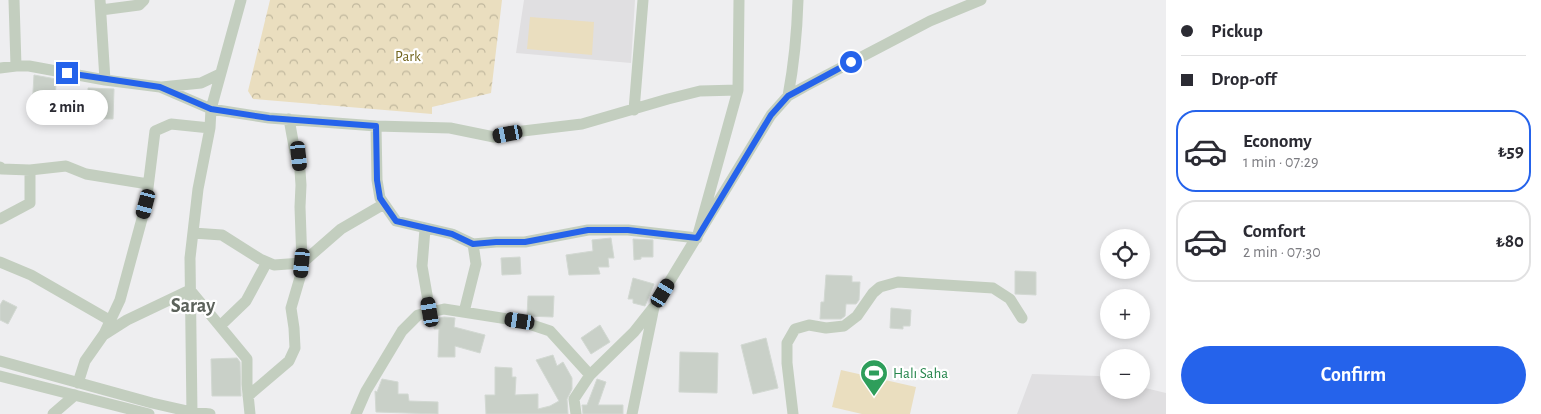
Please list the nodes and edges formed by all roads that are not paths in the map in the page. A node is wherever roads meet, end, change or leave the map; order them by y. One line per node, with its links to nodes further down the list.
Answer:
1 (14, 0): 9 (street)
2 (144, 0): 8 (street)
3 (241, 0): 11 (street)
4 (643, 0): 17 (street)
5 (740, 0): 14 (street)
6 (798, 0): 15 (street)
7 (981, 0): 15 (street)
8 (100, 5): 12 (street)
9 (16, 66): 10 (street); 12 (street)
10 (0, 68)
11 (220, 74): 13 (street); 16 (street)
12 (105, 80): 13 (street)
13 (160, 87): 16 (street)
14 (738, 90): 17 (street); 28 (street)
15 (788, 96): 28 (street)
16 (211, 109): 18 (street); 20 (street)
17 (634, 110): 19 (street)
18 (289, 119): 19 (street); 32 (street)
19 (376, 126): 24 (street)
20 (210, 128): 23 (street); 27 (street)
21 (0, 167): 22 (street)
22 (30, 170): 23 (street); 25 (street)
23 (148, 184): 38 (street)
24 (384, 204): 26 (street); 32 (street)
25 (0, 219)
26 (425, 229): 29 (street); 35 (street)
27 (193, 233): 31 (street); 33 (street)
28 (697, 238): 29 (street); 34 (street)
29 (473, 244): 36 (street)
30 (0, 262): 38 (street)
31 (267, 262): 32 (street); 39 (street)
32 (302, 263): 46 (street)
33 (190, 290): 39 (street); 40 (street); 48 (street)
34 (654, 307): 42 (street); 54 (street)
35 (430, 312): 36 (street); 52 (street)
36 (464, 312): 42 (street)
37 (1022, 318): 55 (street)
38 (111, 321): 40 (street)
39 (220, 326): 46 (street)
40 (104, 334): 44 (street)
41 (0, 361): 44 (street)
42 (590, 375): 53 (street)
43 (0, 376): 45 (street)
44 (78, 383): 47 (street)
45 (75, 395): 47 (street); 49 (street)
46 (248, 396): 51 (street)
47 (151, 410): 48 (street)
48 (192, 413): 50 (street)
49 (53, 414)
50 (210, 414)
51 (250, 414)
52 (356, 414)
53 (576, 414)
54 (632, 414)
55 (793, 414)

